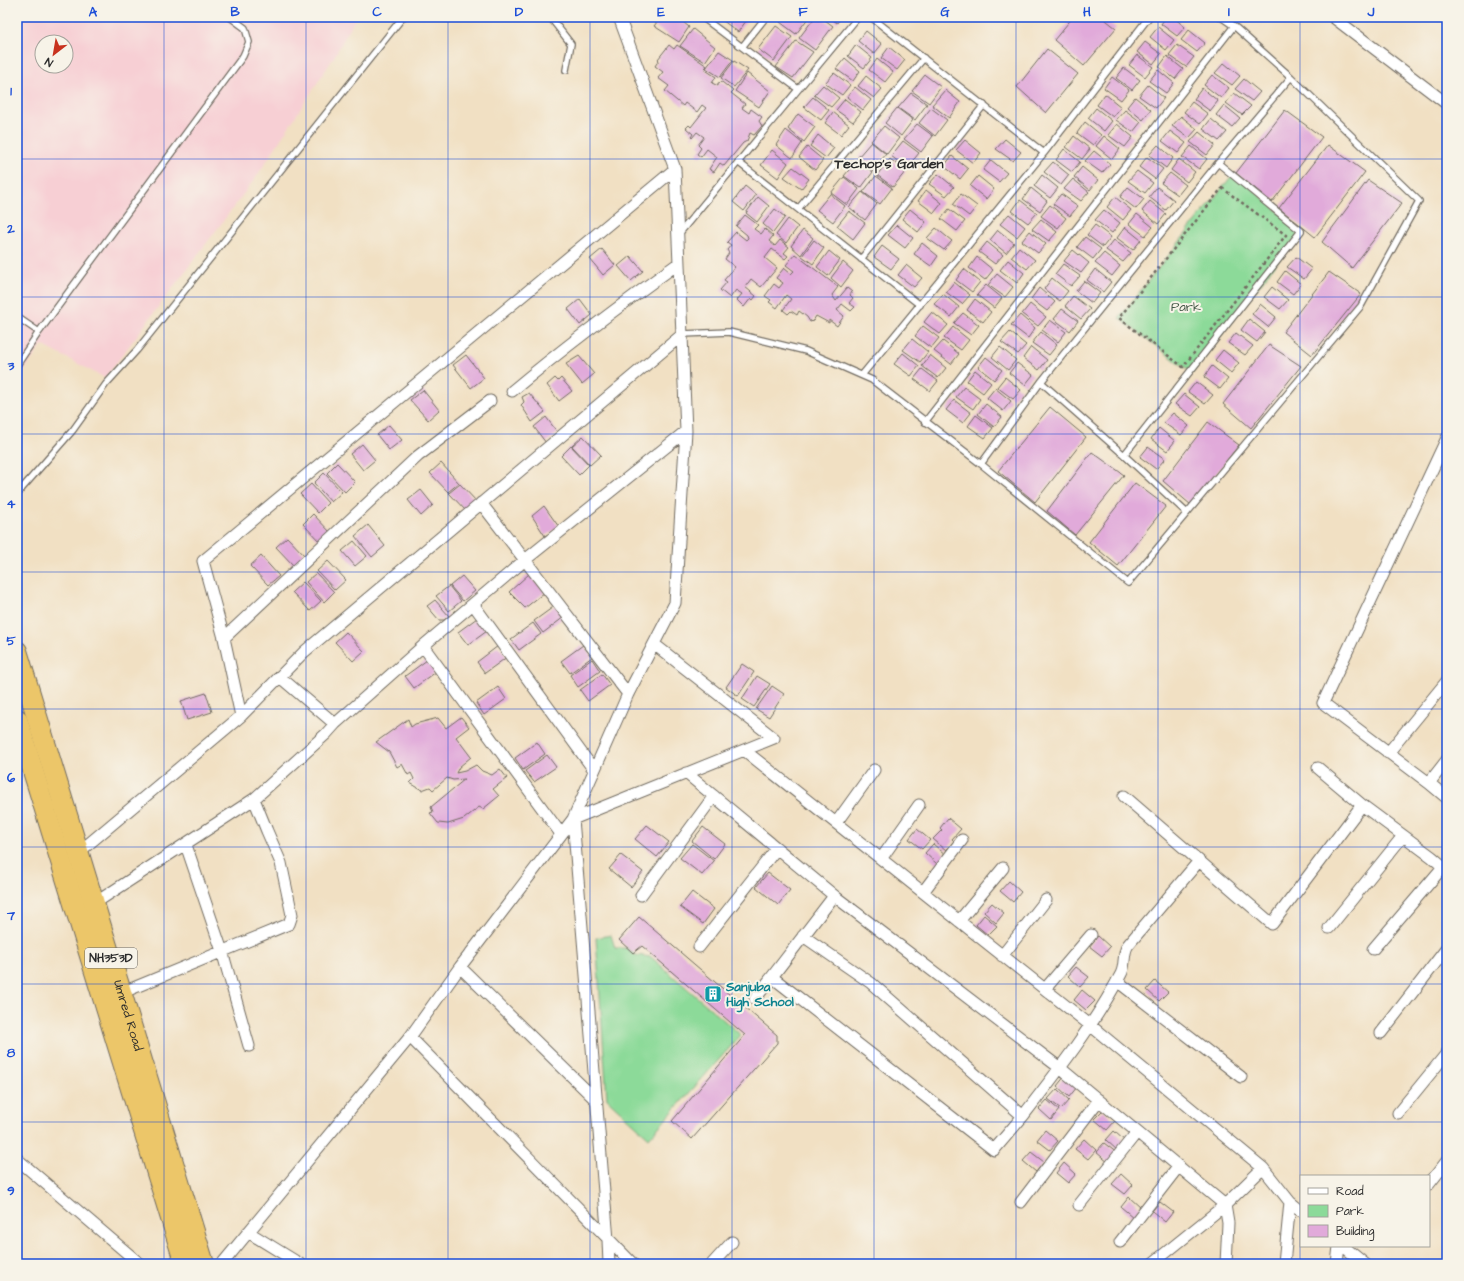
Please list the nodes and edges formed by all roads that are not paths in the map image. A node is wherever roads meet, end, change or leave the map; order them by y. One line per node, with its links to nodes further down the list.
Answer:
1 (230, 17): 30 (lane)
2 (404, 17): 42 (lane)
3 (550, 17): 15 (lane)
4 (619, 17): 23 (street)
5 (702, 17): 13 (lane)
6 (766, 17): 13 (lane)
7 (858, 17): 17 (lane)
8 (871, 17): 14 (lane)
9 (1149, 17): 20 (lane)
10 (1221, 17): 12 (lane)
11 (1333, 17): 18 (street)
12 (1234, 26): 16 (lane); 37 (lane)
13 (742, 47): 17 (lane)
14 (924, 58): 19 (lane); 24 (lane)
15 (566, 70)
16 (1291, 77): 22 (lane); 44 (lane)
17 (798, 89): 21 (lane)
18 (1447, 104)
19 (984, 105): 20 (lane); 26 (lane)
20 (1044, 153): 28 (lane)
21 (738, 162): 24 (lane); 25 (lane)
22 (1218, 163): 34 (lane); 40 (lane)
23 (675, 169): 25 (street); 47 (street)
24 (798, 209): 26 (lane)
25 (678, 235): 27 (street)
26 (861, 258): 28 (lane)
27 (679, 263): 31 (street); 35 (street)
28 (920, 305): 33 (lane)
29 (17, 317): 30 (lane)
30 (39, 332): 32 (lane)
31 (682, 334): 33 (lane); 38 (street); 43 (street)
32 (17, 365)
33 (862, 375): 37 (lane)
34 (1041, 382): 40 (lane); 41 (lane)
35 (512, 390)
36 (490, 401): 47 (street)
37 (925, 422): 41 (lane)
38 (686, 431): 45 (street); 48 (street)
39 (1447, 438): 58 (street)
40 (1124, 456): 44 (lane)
41 (981, 464): 44 (lane)
42 (17, 494)
43 (481, 503): 45 (street); 51 (street)
44 (1187, 513)
45 (525, 560): 46 (street); 53 (street)
46 (473, 604): 49 (street); 61 (street)
47 (224, 638): 54 (street)
48 (654, 644): 53 (street); 57 (street)
49 (422, 646): 56 (street); 73 (street)
50 (17, 651): 78 (highway, Umred Road / NH353D)
51 (280, 677): 54 (street); 56 (street)
52 (1447, 680): 58 (street)
53 (628, 694): 61 (street)
54 (241, 716): 78 (street)
55 (17, 719): 133 (highway, NH353D)
56 (335, 724): 68 (street)
57 (744, 750): 63 (street); 72 (street)
58 (1388, 753): 64 (street)
59 (1447, 760): 64 (street)
60 (1318, 768): 70 (street)
61 (594, 770): 71 (street)
62 (874, 770): 72 (street)
63 (686, 773): 65 (street); 71 (street)
64 (1429, 783): 67 (street)
65 (714, 796): 77 (street); 84 (street)
66 (1124, 796): 80 (street)
67 (1447, 798)
68 (254, 799): 76 (street); 95 (street)
69 (918, 805): 79 (street)
70 (1362, 805): 74 (street); 80 (street)
71 (573, 819): 73 (street); 111 (street)
72 (836, 823): 79 (street)
73 (561, 834): 97 (street)
74 (1402, 836): 82 (street); 89 (street)
75 (962, 840): 83 (street)
76 (186, 845): 87 (street); 95 (street)
77 (777, 848): 85 (street); 92 (street)
78 (79, 852): 87 (highway, Umred Road / NH353D)
79 (881, 859): 83 (street)
80 (1199, 861): 99 (street)
81 (1003, 868): 88 (street)
82 (1445, 869): 94 (street)
83 (923, 892): 88 (street)
84 (641, 895)
85 (834, 896): 91 (street); 108 (street)
86 (1046, 900): 96 (street)
87 (95, 903): 101 (highway, Umred Road / NH353D)
88 (959, 921): 96 (street)
89 (1329, 928)
90 (1091, 935): 100 (street)
91 (803, 936): 98 (street); 113 (street)
92 (699, 947)
93 (1447, 948): 104 (street)
94 (1373, 950)
95 (222, 951): 101 (street); 106 (street)
96 (1002, 956): 100 (street)
97 (460, 967): 105 (street); 111 (street)
98 (772, 977): 102 (street); 113 (street)
99 (1117, 981): 103 (street); 109 (street)
100 (1045, 989): 103 (street)
101 (121, 993): 134 (highway, Umred Road / NH353D)
102 (755, 999)
103 (1090, 1025): 108 (street); 118 (street)
104 (1381, 1033)
105 (410, 1037): 125 (street); 126 (street)
106 (249, 1046)
107 (1447, 1052): 112 (street)
108 (1060, 1068): 110 (street); 113 (street)
109 (1241, 1077)
110 (1099, 1100): 114 (street); 120 (street)
111 (597, 1101): 126 (street)
112 (1398, 1113)
113 (1023, 1116)
114 (1137, 1132): 117 (street); 123 (street)
115 (17, 1159): 132 (street)
116 (1447, 1161): 119 (street)
117 (1179, 1166): 122 (street); 128 (street)
118 (1263, 1168): 121 (street); 122 (street)
119 (1430, 1183)
120 (1021, 1202)
121 (1290, 1202): 124 (street); 141 (street)
122 (1225, 1204): 131 (street); 140 (street)
123 (1079, 1205)
124 (1300, 1210)
125 (248, 1232): 135 (street); 136 (street)
126 (608, 1240): 137 (street); 138 (street)
127 (732, 1242): 139 (street)
128 (1120, 1242)
129 (1339, 1247): 142 (street)
130 (1344, 1247): 143 (street)
131 (1154, 1263)
132 (140, 1264)
133 (185, 1264)
134 (204, 1264)
135 (222, 1264)
136 (300, 1264)
137 (609, 1264)
138 (633, 1264)
139 (712, 1264)
140 (1226, 1264)
141 (1284, 1264)
142 (1338, 1264)
143 (1365, 1264)

